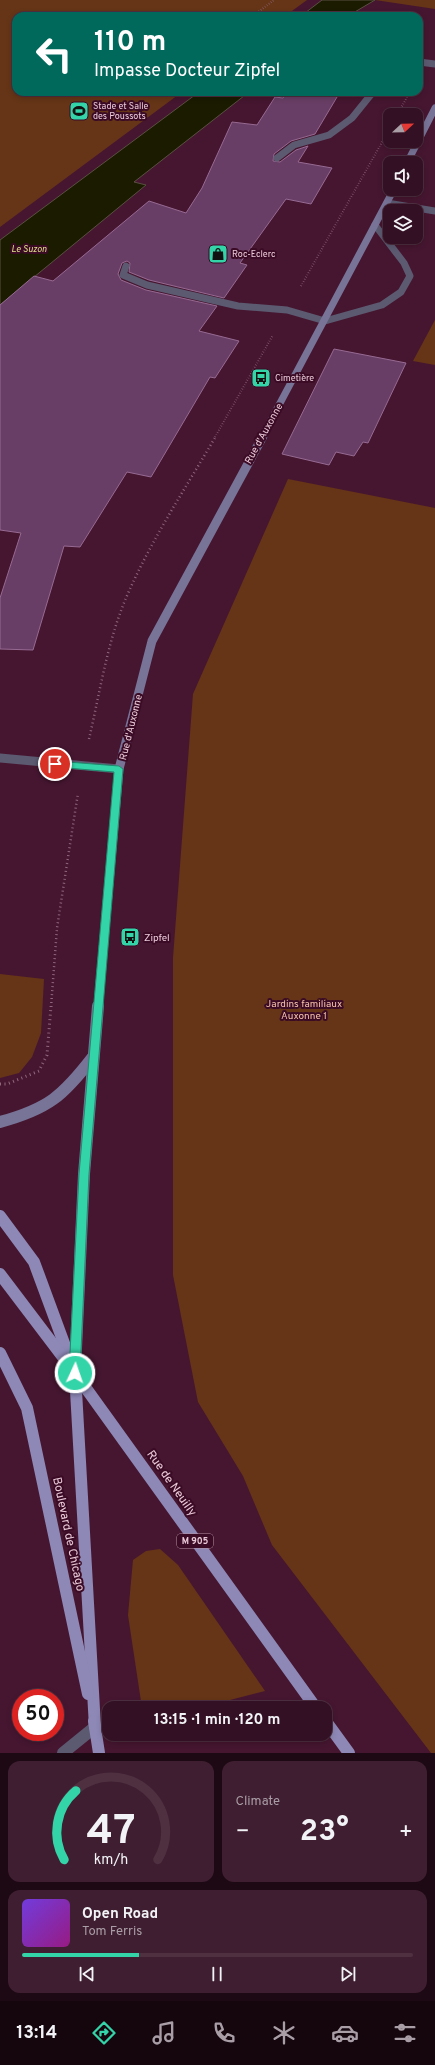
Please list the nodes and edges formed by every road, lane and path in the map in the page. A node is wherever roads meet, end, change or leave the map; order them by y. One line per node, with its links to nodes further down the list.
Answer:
1 (274, 0): 2 (path)
2 (258, 12)
3 (423, 62): 4 (street)
4 (435, 64)
5 (370, 96): 10 (street)
6 (408, 96): 7 (path)
7 (401, 108)
8 (435, 108): 9 (main road)
9 (411, 156)
10 (277, 158)
11 (390, 196): 12 (main road, Rue d'Auxonne)
12 (387, 203): 13 (street); 14 (main road, Rue d'Auxonne)
13 (435, 211)
14 (375, 225): 16 (main road, Rue d'Auxonne); 16 (street)
15 (126, 266): 16 (street)
16 (325, 321): 18 (main road, Rue d'Auxonne)
17 (0, 758): 18 (street)
18 (119, 769): 19 (main road, Rue d'Auxonne)
19 (93, 1057): 20 (main road); 24 (main road, Rue d'Auxonne)
20 (0, 1122)
21 (0, 1216): 24 (main road)
22 (0, 1274): 24 (main road)
23 (0, 1353): 26 (main road, Boulevard de Chicago)
24 (75, 1373): 25 (main road, Rue de Neuilly / M 905); 26 (main road)
25 (311, 1701)
26 (95, 1727): 28 (street); 29 (main road)
27 (332, 1730): 30 (main road)
28 (63, 1753)
29 (99, 1753)
30 (349, 1753)

